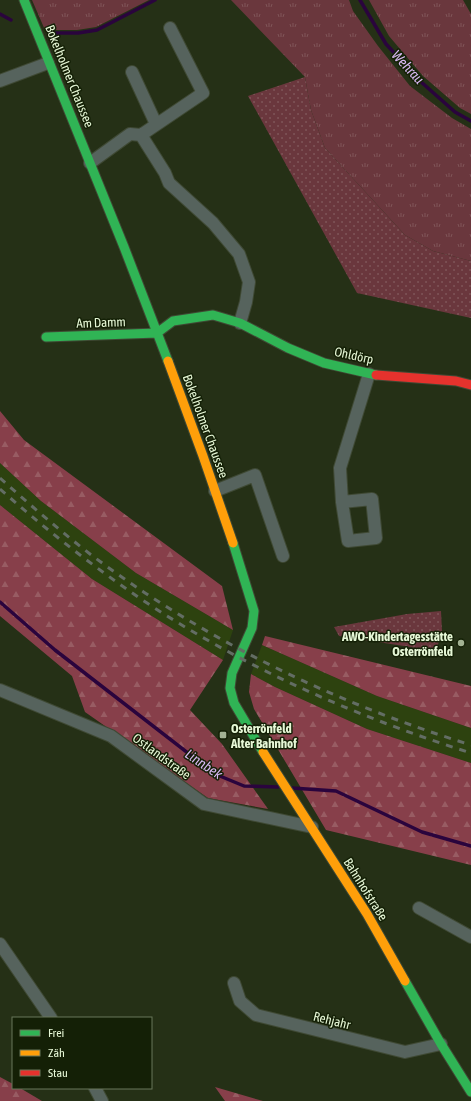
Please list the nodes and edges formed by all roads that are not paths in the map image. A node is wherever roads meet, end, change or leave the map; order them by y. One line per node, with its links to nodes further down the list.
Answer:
1 (24, 0): 3 (main road, Bokelholmer Chaussee)
2 (170, 28): 6 (street)
3 (48, 63): 5 (street); 8 (main road, Bokelholmer Chaussee)
4 (132, 72): 6 (street)
5 (0, 81)
6 (156, 124): 7 (street)
7 (141, 135): 8 (street); 9 (street)
8 (90, 163): 10 (main road, Bokelholmer Chaussee)
9 (240, 323): 10 (main road, Ohldörp); 12 (main road, Ohldörp)
10 (157, 333): 11 (main road, Am Damm); 14 (main road, Bokelholmer Chaussee)
11 (46, 336)
12 (369, 374): 13 (main road, Ohldörp); 15 (street)
13 (471, 385)
14 (215, 491): 16 (street); 18 (main road, Bokelholmer Chaussee)
15 (342, 502)
16 (283, 556)
17 (0, 690): 19 (street, Ostlandstraße)
18 (234, 703): 19 (main road, Bahnhofstraße)
19 (312, 828): 25 (main road, Bahnhofstraße)
20 (419, 908): 21 (street)
21 (471, 937)
22 (0, 944): 24 (street)
23 (234, 983): 25 (street, Rehjahr)
24 (50, 1017)
25 (441, 1044): 27 (main road, Bahnhofstraße)
26 (96, 1089): 28 (street)
27 (471, 1092)
28 (102, 1101)

